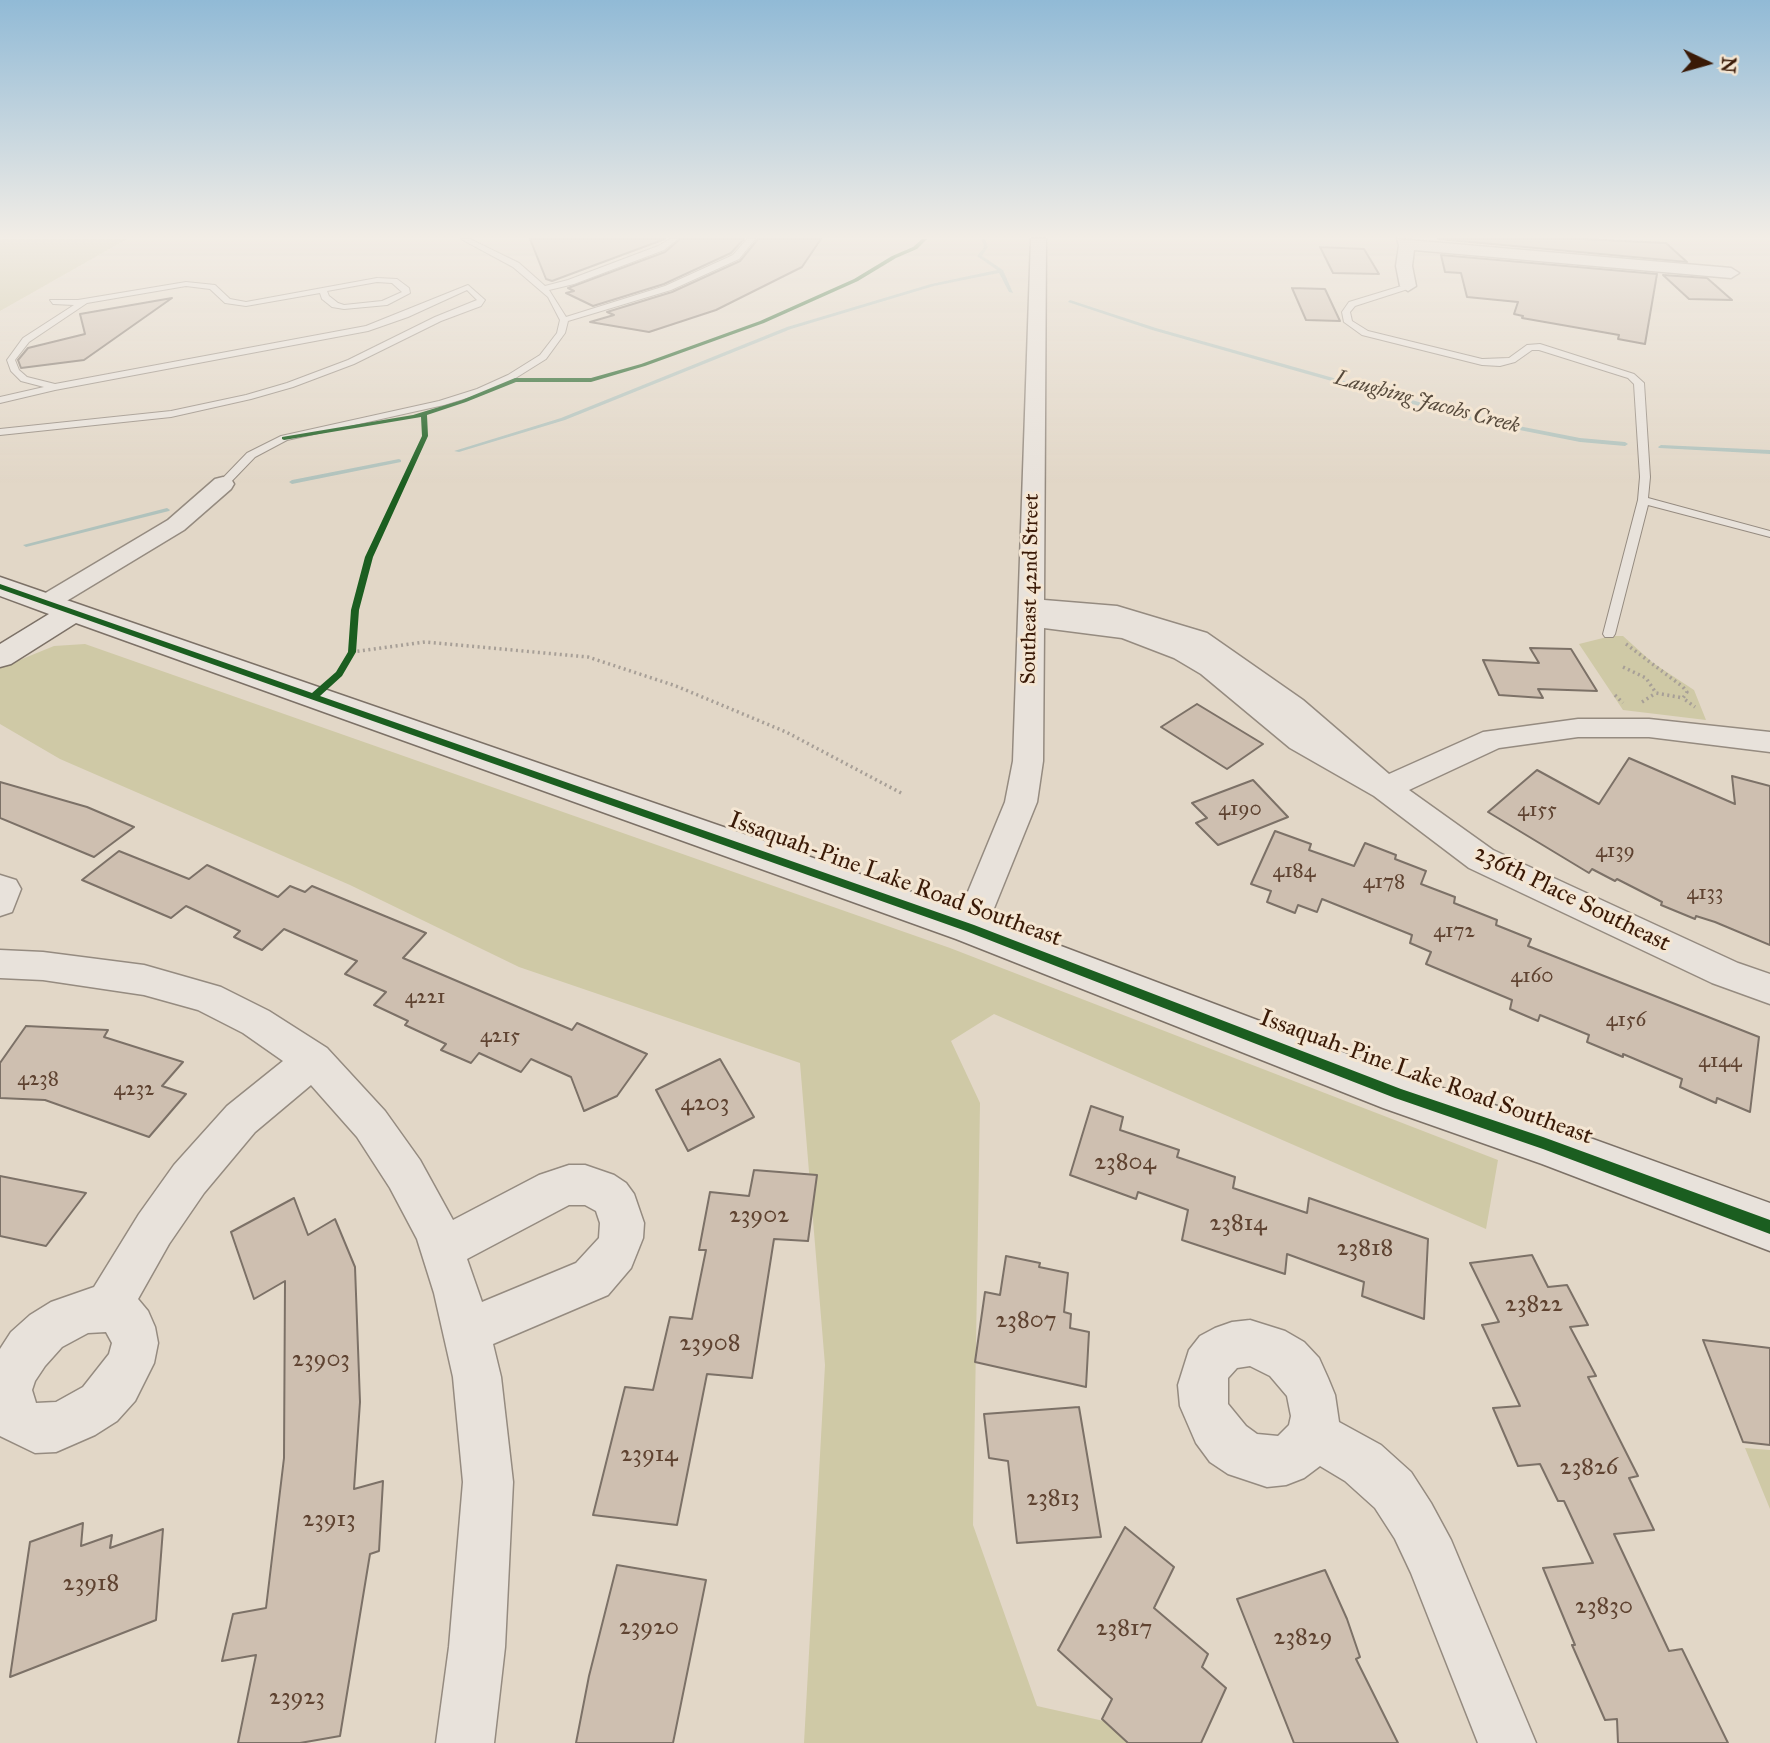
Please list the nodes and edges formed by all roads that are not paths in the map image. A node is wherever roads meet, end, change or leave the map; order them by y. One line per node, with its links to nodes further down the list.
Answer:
1 (56, 320): 7 (lane)
2 (390, 320): 7 (lane)
3 (435, 320): 9 (lane)
4 (564, 320): 10 (lane)
5 (1036, 320): 15 (street, Southeast 42nd Street)
6 (1348, 320): 11 (lane)
7 (55, 387): 8 (lane)
8 (0, 400)
9 (0, 432)
10 (231, 475): 14 (street); 14 (street)
11 (1643, 500): 12 (lane); 17 (lane)
12 (1770, 534)
13 (0, 586): 14 (main road, Issaquah-Pine Lake Road Southeast)
14 (59, 607): 16 (main road); 18 (main road); 23 (main road, Issaquah-Pine Lake Road Southeast)
15 (1030, 613): 20 (street, 236th Place Southeast); 23 (street, Southeast 42nd Street)
16 (0, 626)
17 (1609, 633)
18 (0, 657)
19 (1770, 743): 20 (street)
20 (1385, 788): 25 (street, 236th Place Southeast)
21 (0, 888): 22 (street)
22 (0, 903)
23 (970, 928): 27 (main road, Issaquah-Pine Lake Road Southeast)
24 (0, 964): 26 (street)
25 (1770, 989)
26 (313, 1060): 28 (street); 29 (street)
27 (1770, 1227)
28 (455, 1291): 28 (street); 31 (street)
29 (107, 1309)
30 (1312, 1435): 32 (street)
31 (464, 1743)
32 (1507, 1743)

